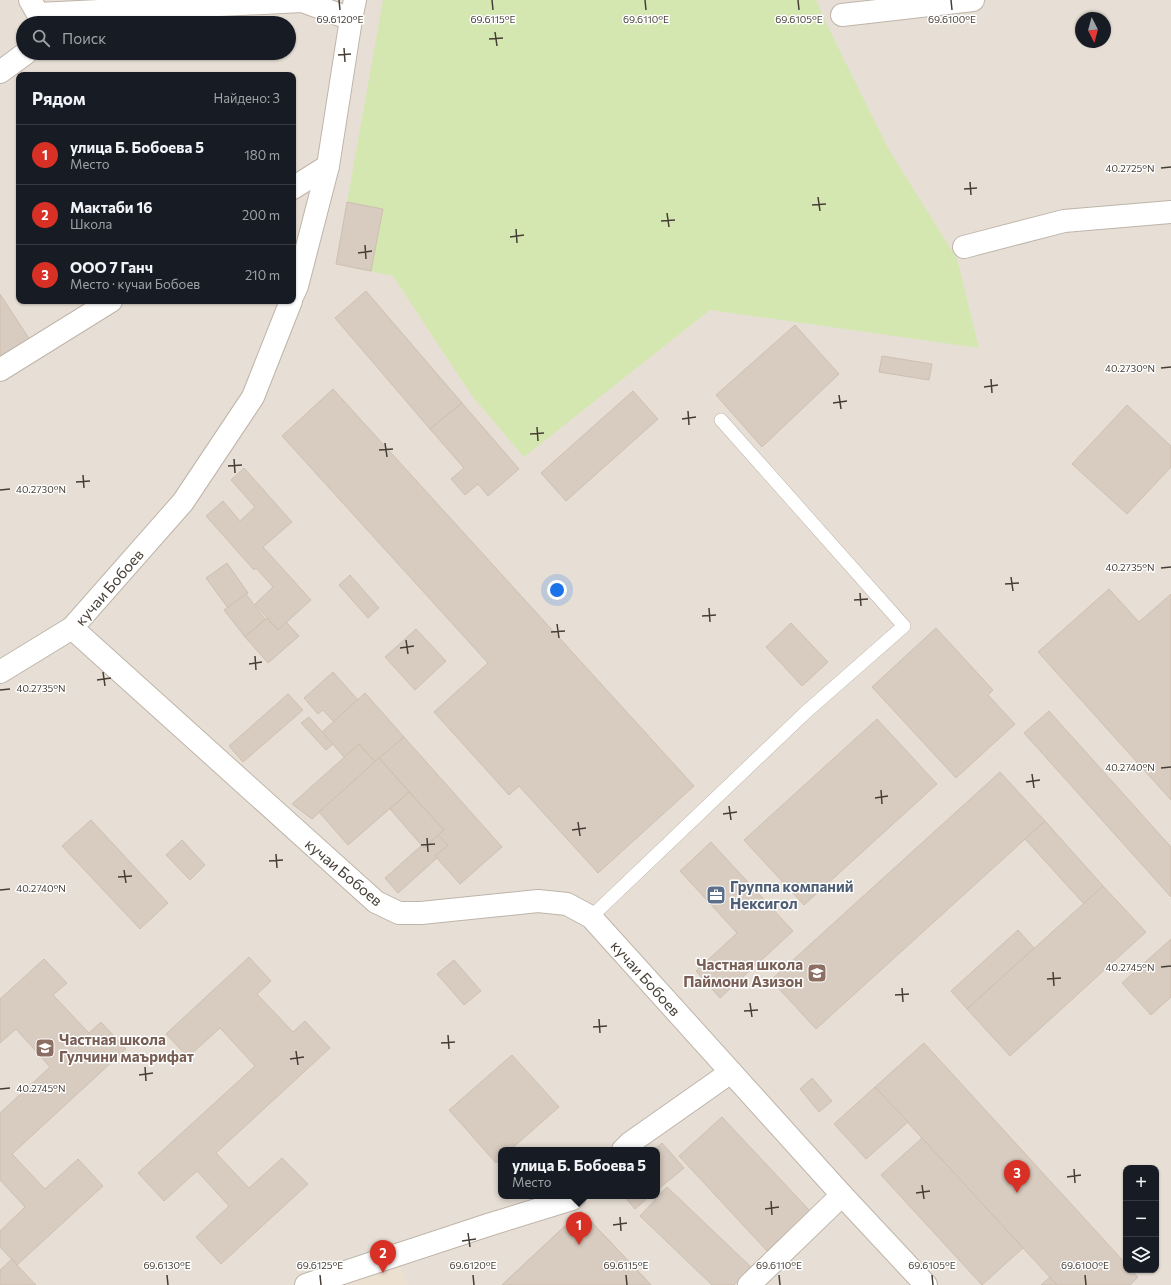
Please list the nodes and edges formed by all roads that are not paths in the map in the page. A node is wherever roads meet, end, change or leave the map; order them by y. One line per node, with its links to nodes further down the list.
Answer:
1 (30, 0): 5 (street)
2 (973, 0): 4 (street)
3 (353, 10): 6 (street); 9 (street, кучаи Бобоев)
4 (842, 15)
5 (56, 16)
6 (100, 16)
7 (16, 60): 8 (street)
8 (0, 72)
9 (328, 166): 10 (street); 13 (street, кучаи Бобоев)
10 (296, 186)
11 (1171, 212): 12 (street)
12 (964, 247)
13 (296, 283)
14 (106, 304): 16 (street)
15 (289, 304): 18 (street, кучаи Бобоев)
16 (0, 370)
17 (721, 420): 20 (lane)
18 (72, 628): 19 (street); 20 (street, кучаи Бобоев)
19 (0, 672)
20 (591, 917): 21 (street, кучаи Бобоев)
21 (731, 1072): 22 (street); 23 (street, кучаи Бобоев)
22 (626, 1147)
23 (842, 1195): 26 (street); 27 (street, кучаи Бобоев)
24 (573, 1199): 25 (street)
25 (306, 1285)
26 (749, 1285)
27 (926, 1285)

